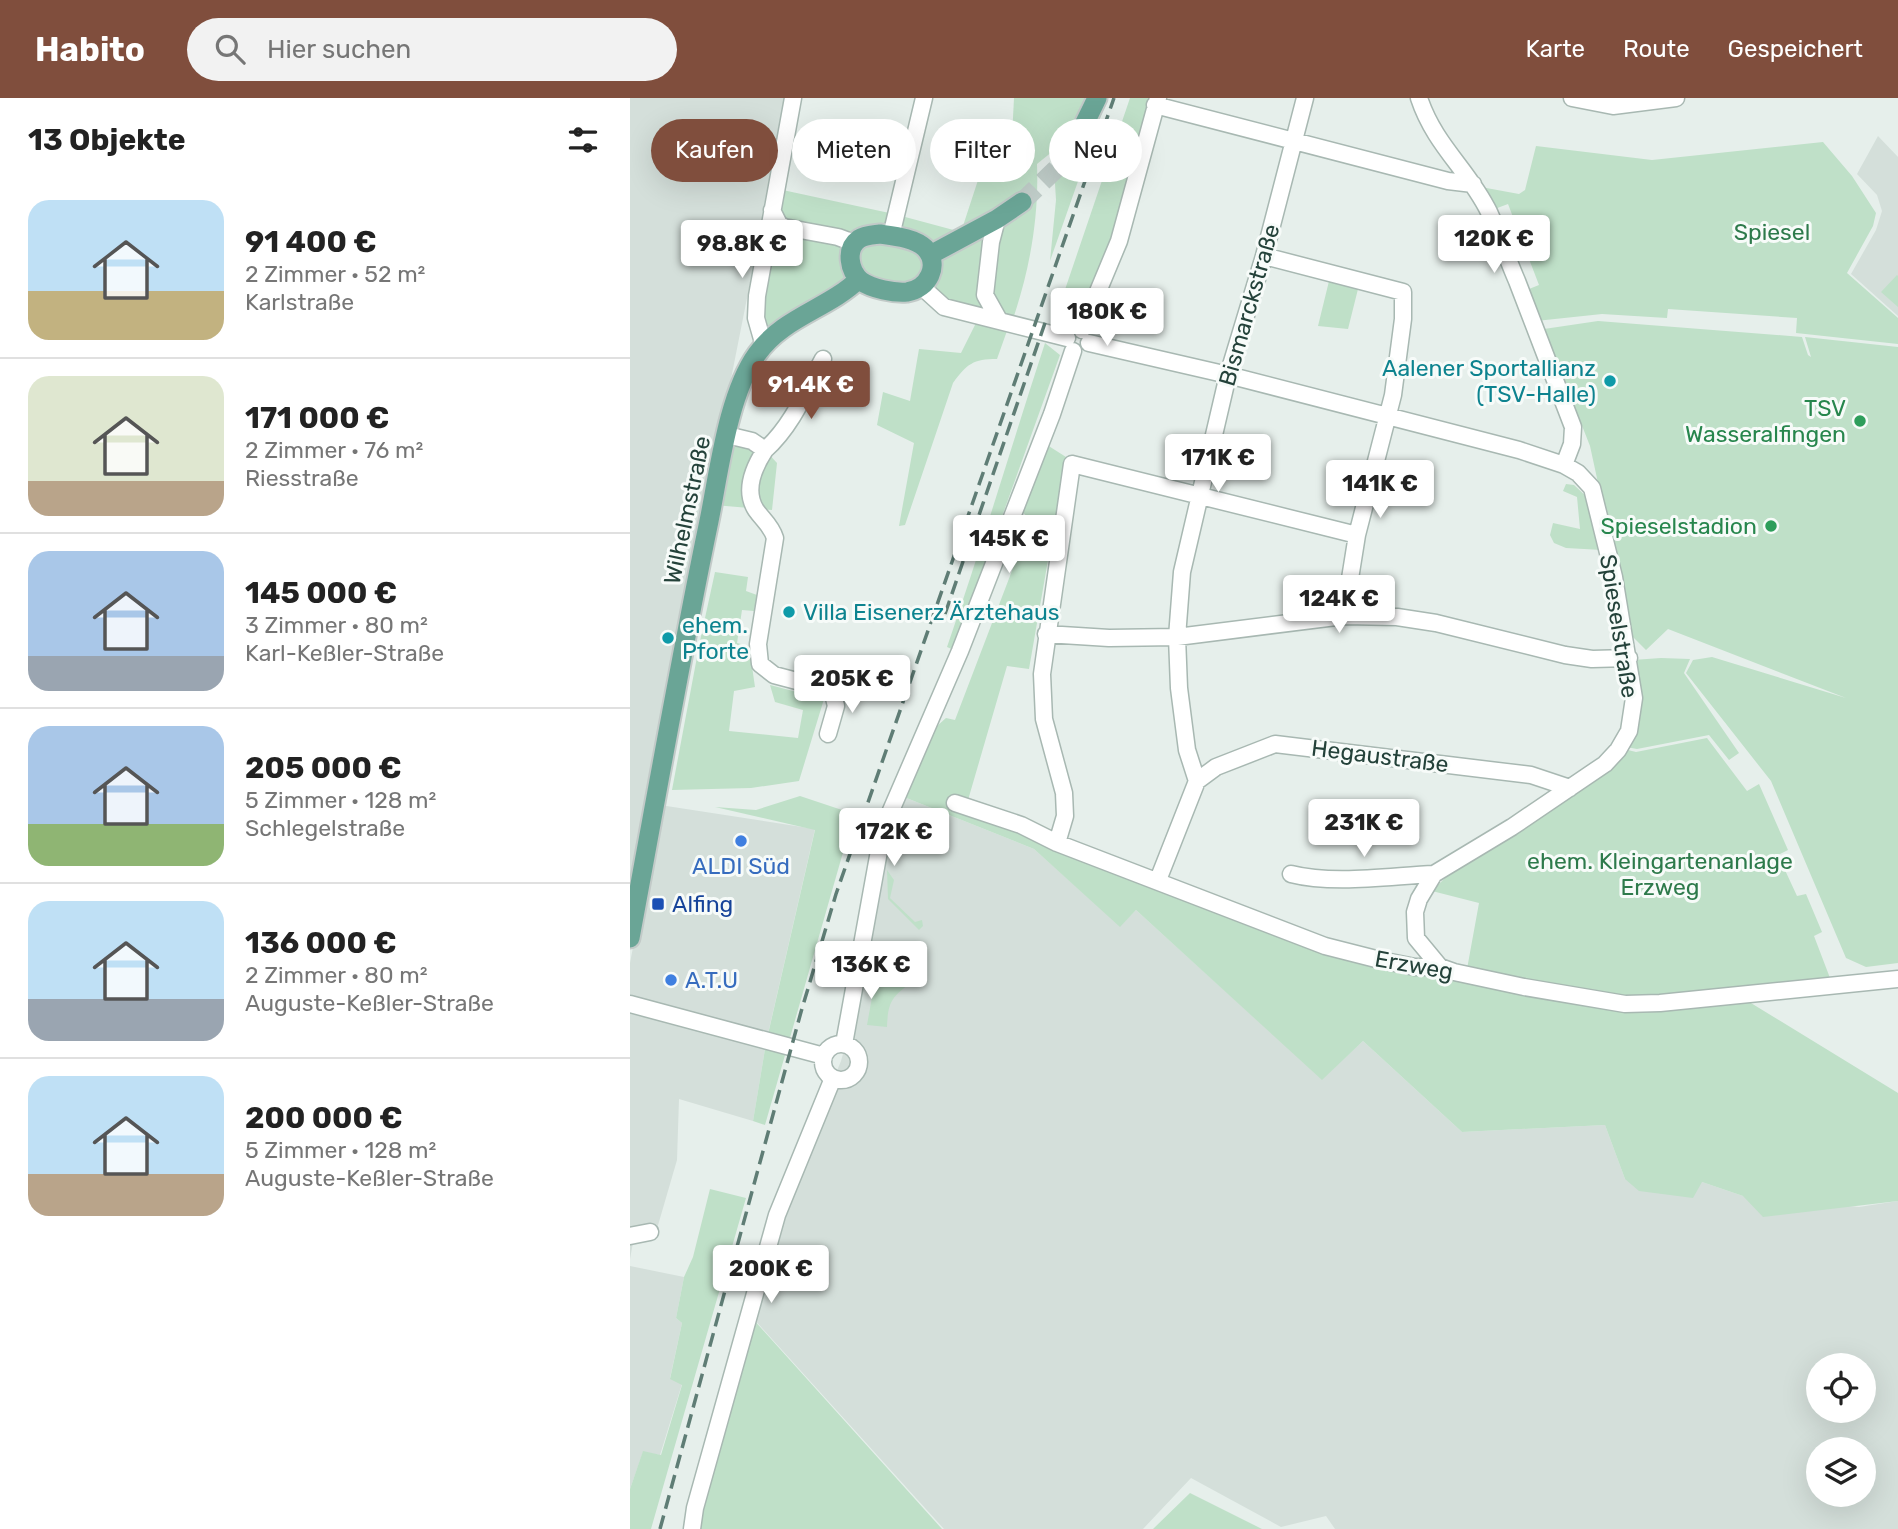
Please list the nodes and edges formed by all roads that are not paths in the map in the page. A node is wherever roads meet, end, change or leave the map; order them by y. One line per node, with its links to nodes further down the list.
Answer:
1 (793, 98): 14 (street)
2 (924, 98): 16 (street)
3 (1097, 98): 10 (main road)
4 (1305, 98): 11 (street, Bismarckstraße)
5 (1419, 98): 12 (street)
6 (1572, 98): 9 (street)
7 (1676, 98): 9 (street)
8 (1157, 102): 11 (street); 23 (street)
9 (1614, 102)
10 (1087, 119)
11 (1294, 141): 12 (street); 19 (street, Bismarckstraße)
12 (1473, 184): 31 (street)
13 (1021, 202): 15 (main road)
14 (772, 210): 17 (street); 25 (street)
15 (997, 219): 18 (main road); 22 (street)
16 (891, 236): 17 (main road); 18 (main road)
17 (854, 243): 20 (main road)
18 (930, 255): 21 (main road)
19 (1264, 256): 27 (street, Bismarckstraße); 28 (street)
20 (859, 279): 21 (main road); 25 (main road, Wilhelmstraße)
21 (922, 287): 22 (street)
22 (999, 320): 24 (street)
23 (1086, 337): 24 (street); 27 (street, Spieselstraße)
24 (1070, 345): 50 (street)
25 (764, 346): 29 (main road, Wilhelmstraße)
26 (823, 359): 30 (street)
27 (1228, 375): 28 (street, Spieselstraße); 32 (street, Bismarckstraße)
28 (1389, 417): 31 (street, Spieselstraße); 33 (street)
29 (727, 435): 30 (street); 46 (main road, Wilhelmstraße)
30 (765, 450): 38 (street)
31 (1564, 465): 37 (street, Spieselstraße)
32 (1199, 496): 33 (street); 35 (street); 36 (street, Bismarckstraße)
33 (1357, 536): 34 (street)
34 (1344, 616): 36 (street); 37 (street)
35 (1046, 634): 36 (street); 42 (street)
36 (1177, 637): 39 (street, Bismarckstraße)
37 (1629, 658): 40 (street, Spieselstraße)
38 (828, 734)
39 (1197, 781): 40 (street, Hegaustraße); 45 (street)
40 (1570, 788): 44 (street, Spieselstraße)
41 (955, 803): 42 (street, Erzweg)
42 (1057, 842): 45 (street, Erzweg)
43 (1291, 874): 44 (street)
44 (1434, 874): 47 (street, Spieselstraße)
45 (1158, 880): 47 (street, Erzweg)
46 (630, 939)
47 (1440, 967): 48 (street, Erzweg)
48 (1898, 979)
49 (630, 1004): 51 (street)
50 (844, 1044): 51 (street); 52 (street)
51 (824, 1056): 52 (street)
52 (833, 1077): 55 (street)
53 (650, 1232): 54 (street)
54 (630, 1236)
55 (692, 1529)

